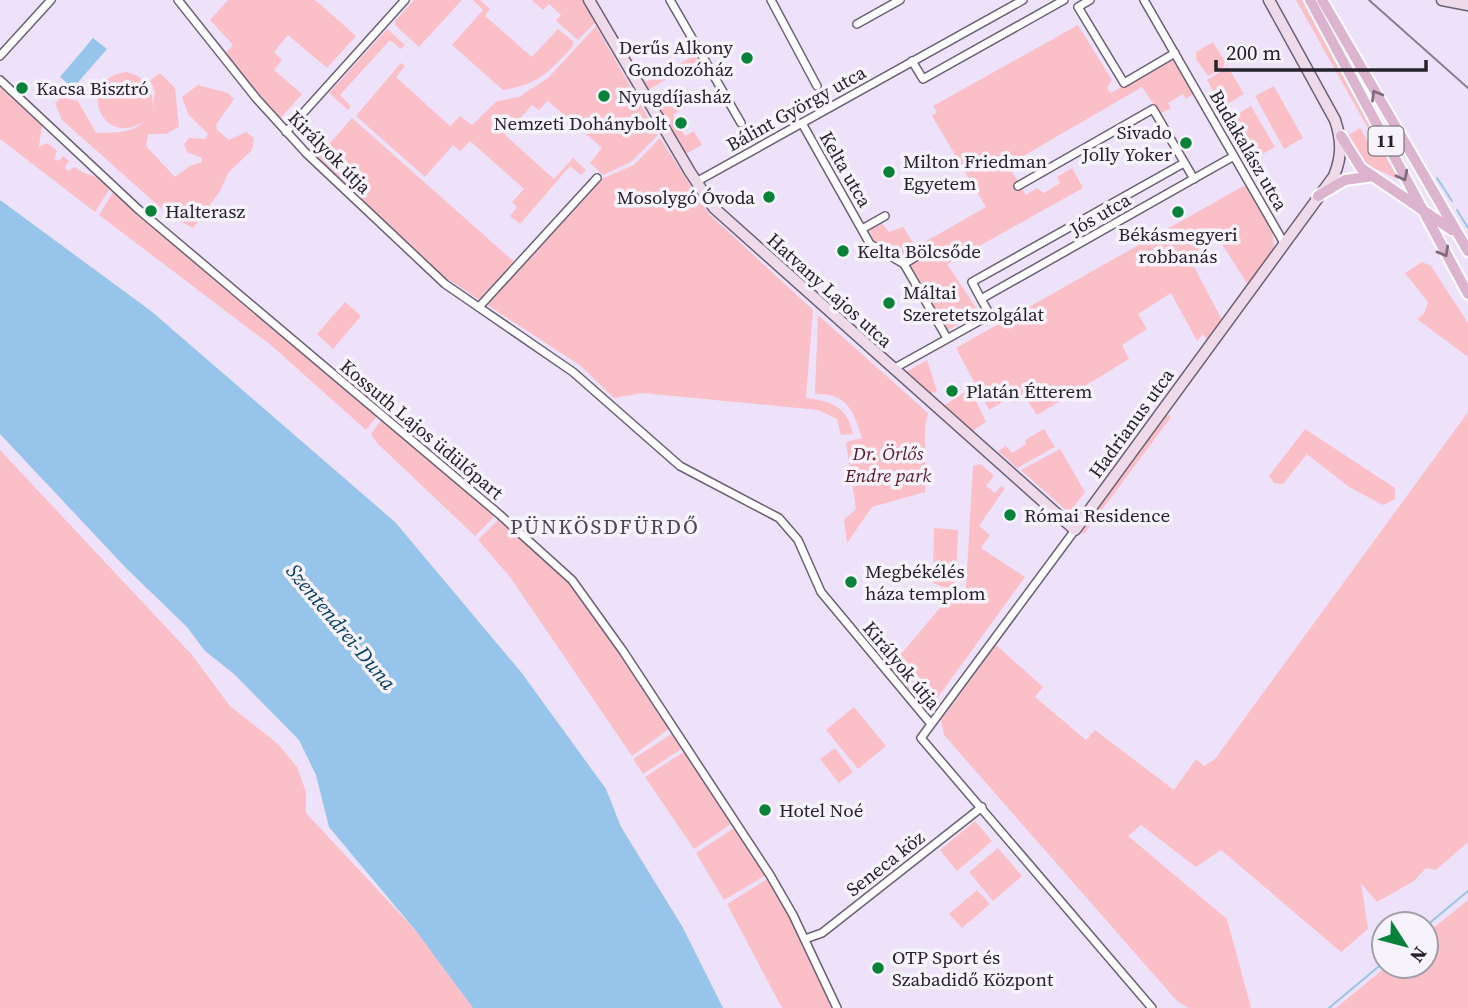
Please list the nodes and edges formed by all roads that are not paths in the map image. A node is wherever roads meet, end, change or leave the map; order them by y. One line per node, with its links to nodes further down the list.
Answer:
1 (51, 0): 19 (street)
2 (178, 0): 25 (street, Királyok útja)
3 (405, 0): 25 (street)
4 (589, 0): 32 (street, Hatvany Lajos utca)
5 (670, 0): 23 (street)
6 (771, 0): 22 (street)
7 (900, 0): 17 (street)
8 (1064, 0): 20 (street)
9 (1090, 0): 18 (street)
10 (1144, 0): 18 (street, Budakalász utca)
11 (1269, 0): 26 (street)
12 (1310, 0): 35 (main road, 11, one-way to 35)
13 (1322, 0): 38 (main road, 11, one-way to 13)
14 (1442, 0): 16 (street)
15 (1021, 1): 20 (street, Bálint György utca)
16 (1468, 5)
17 (857, 24)
18 (1175, 53): 27 (street, Budakalász utca)
19 (0, 57)
20 (912, 61): 24 (street, Bálint György utca)
21 (0, 80): 51 (street, Kossuth Lajos üdülőpart)
22 (817, 86)
23 (741, 123)
24 (803, 125): 32 (street, Bálint György utca); 37 (street, Kelta utca)
25 (286, 132): 45 (street, Királyok útja)
26 (1341, 136): 29 (main road); 34 (street, Hadrianus utca)
27 (1234, 156): 31 (street, Jós utca); 39 (street, Budakalász utca)
28 (1184, 163): 31 (street); 33 (street); 44 (street, Jós utca)
29 (1373, 176): 34 (main road); 35 (main road)
30 (597, 178): 45 (street)
31 (1194, 179): 44 (street, Jós utca)
32 (696, 182): 47 (street, Hatvany Lajos utca)
33 (1018, 186)
34 (1318, 196): 39 (street, Hadrianus utca)
35 (1421, 210): 38 (main road); 43 (main road, 11, one-way to 43)
36 (885, 216): 37 (street, Kelta utca)
37 (862, 229): 42 (street, Kelta utca)
38 (1456, 233): 40 (main road, 11)
39 (1284, 243): 48 (street, Hadrianus utca)
40 (1468, 251)
41 (922, 253): 42 (street)
42 (904, 264): 46 (street, Kelta utca)
43 (1468, 294)
44 (981, 299): 46 (street, Jós utca)
45 (480, 307): 49 (street, Királyok útja)
46 (947, 338): 47 (street, Jós utca)
47 (892, 370): 48 (street, Hatvany Lajos utca)
48 (1075, 530): 49 (street, Hadrianus utca)
49 (931, 724): 50 (street, Királyok útja)
50 (982, 807): 51 (street, Seneca köz); 53 (street, Királyok útja)
51 (806, 939): 52 (street, Kossuth Lajos üdülőpart)
52 (837, 1008)
53 (1152, 1008)

